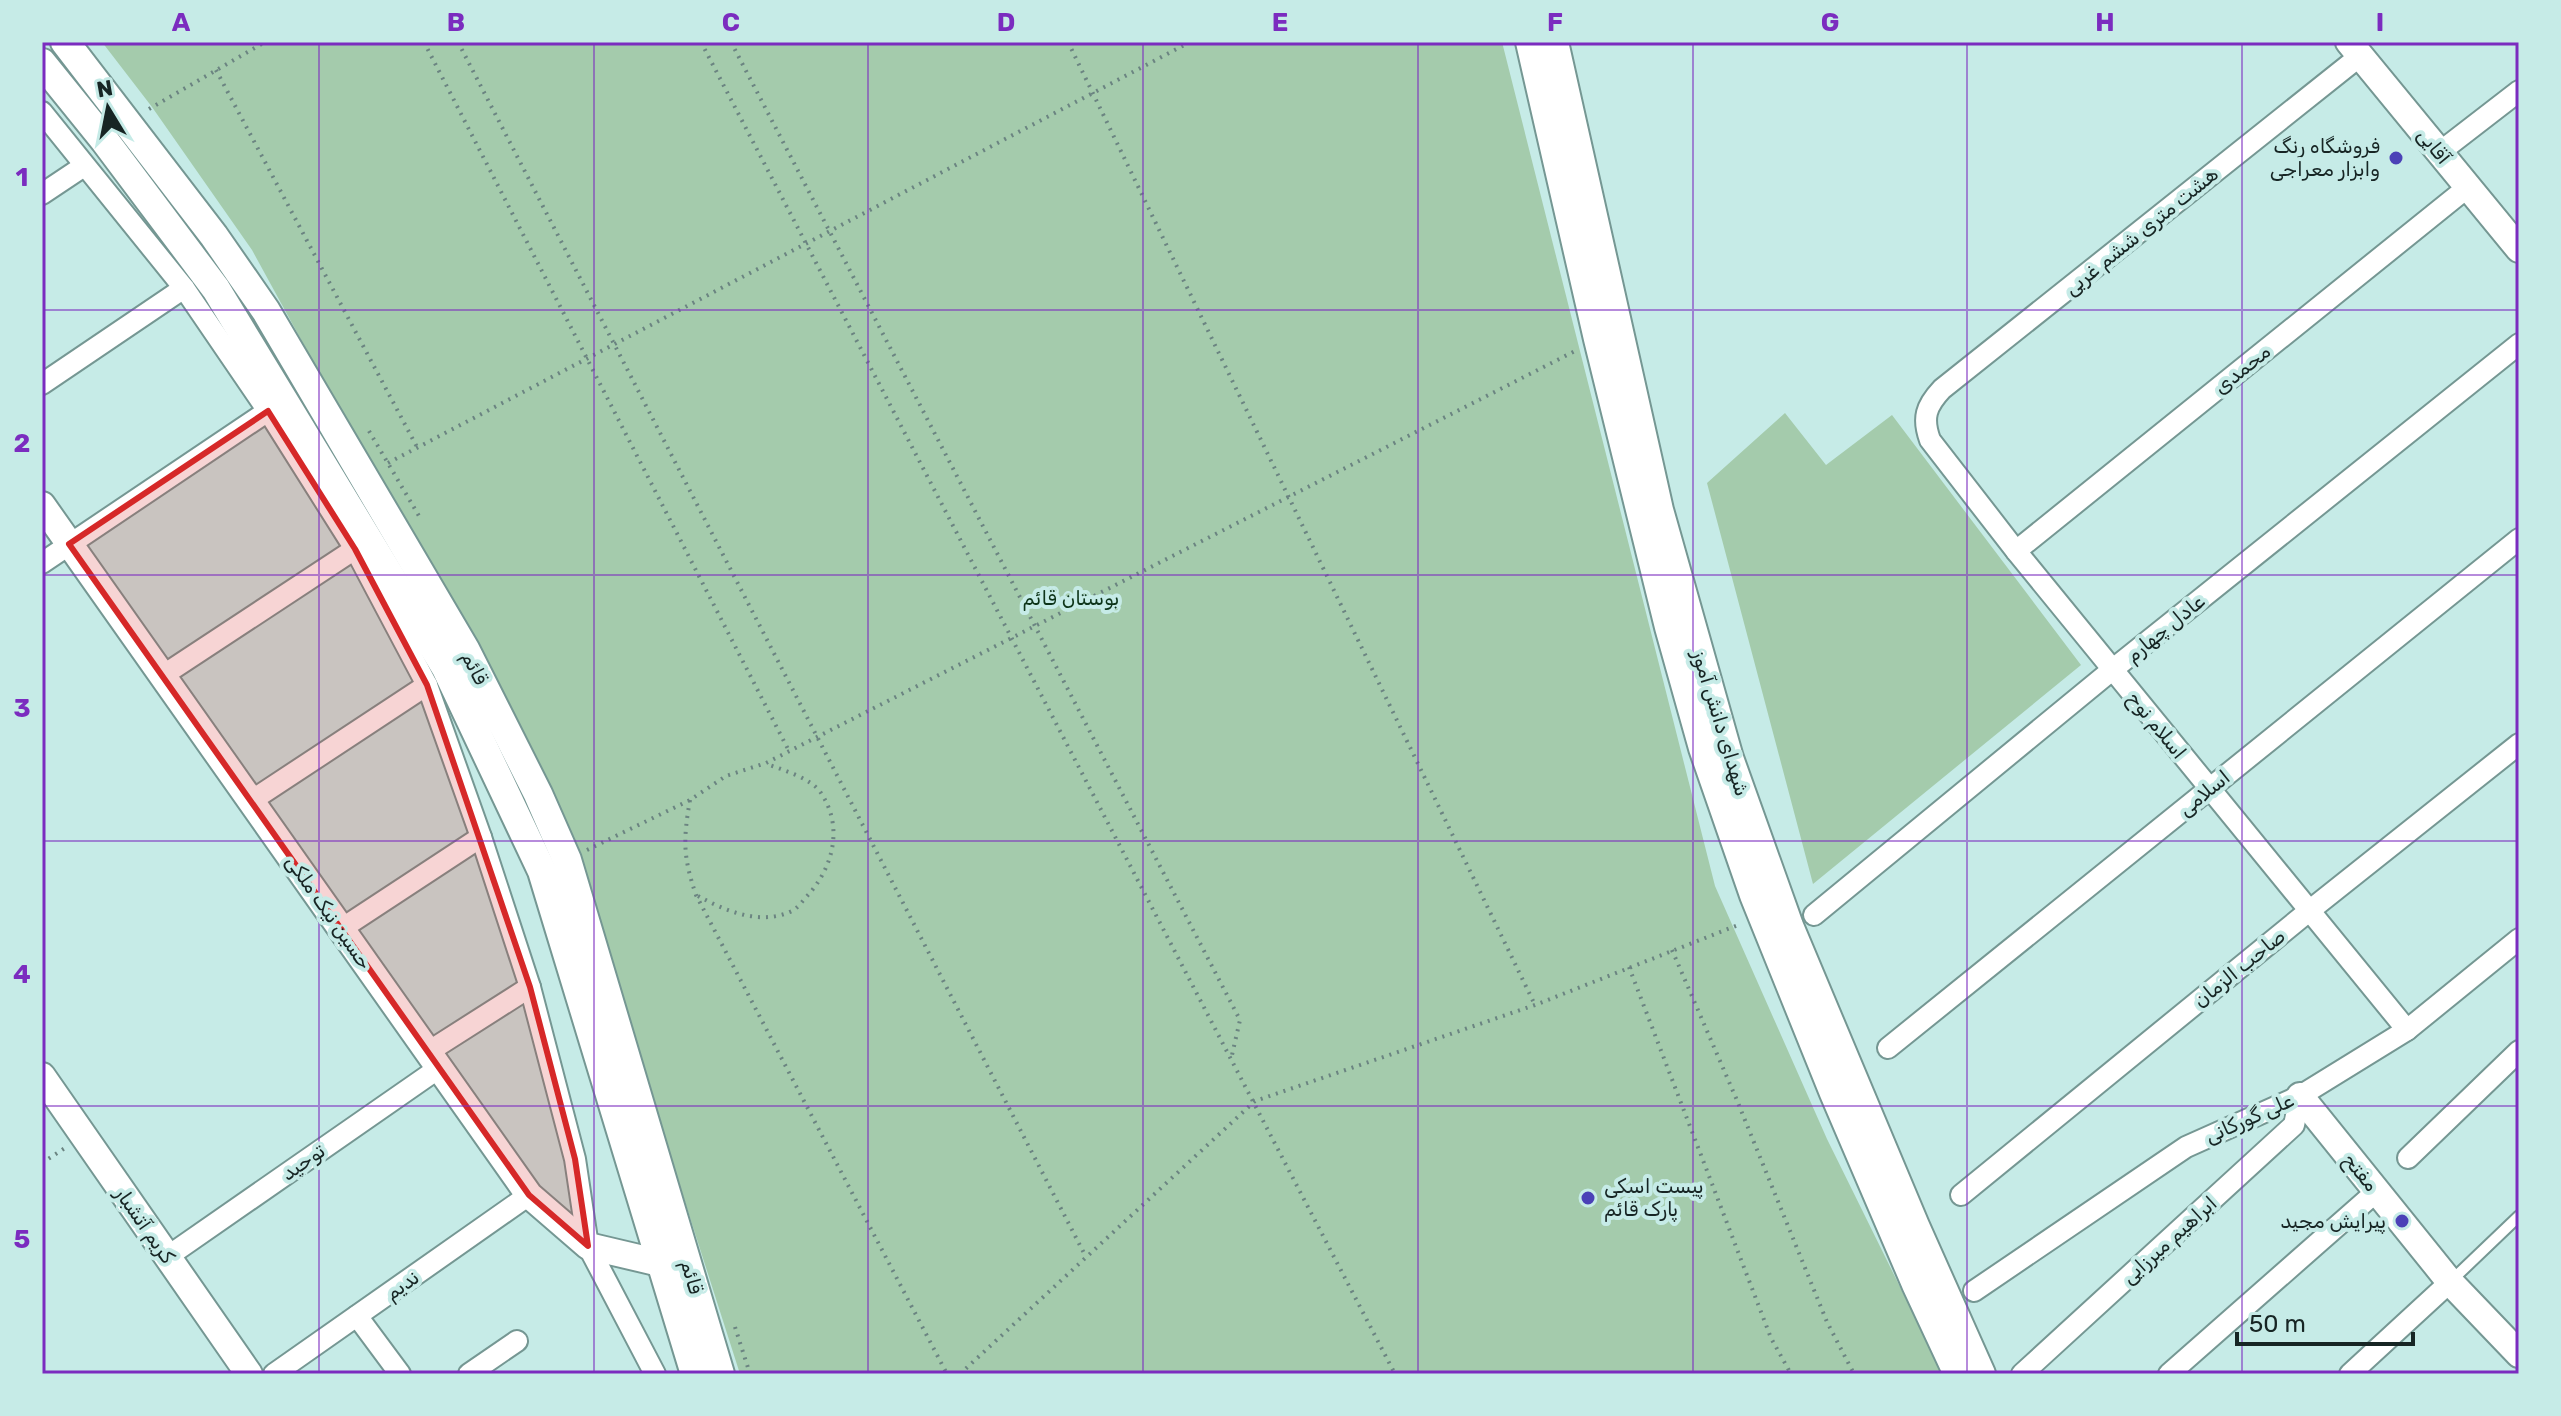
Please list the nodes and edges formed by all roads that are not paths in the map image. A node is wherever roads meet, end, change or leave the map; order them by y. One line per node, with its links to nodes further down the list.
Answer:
1 (65, 42): 61 (main road, قائم)
2 (1530, 42): 62 (main road)
3 (1554, 42): 63 (main road, شهدای دانش آموز)
4 (2355, 49): 8 (street, آقایی); 16 (street, هشت متری ششم غربی)
5 (42, 63): 49 (main road, قائم)
6 (2519, 91): 8 (street)
7 (42, 112): 9 (street)
8 (2440, 152): 10 (street, آقایی)
9 (84, 166): 11 (street); 13 (street)
10 (2468, 187): 12 (street, آقایی); 22 (street, محمدی)
11 (42, 194)
12 (2519, 249)
13 (184, 288): 15 (street); 17 (street)
14 (2519, 344): 24 (street, عادل چهارم)
15 (42, 384)
16 (1926, 410): 22 (street, اسلام نوح)
17 (268, 411): 20 (street); 21 (street)
18 (42, 505): 20 (street, حسین نیک ملکی)
19 (2519, 539): 28 (street, اسلامی)
20 (69, 544): 23 (street); 25 (street, حسین نیک ملکی)
21 (355, 549): 25 (street); 26 (street)
22 (2016, 551): 24 (street, اسلام نوح)
23 (42, 563)
24 (2112, 670): 28 (street, اسلام نوح); 32 (street, عادل چهارم)
25 (162, 676): 29 (street, حسین نیک ملکی)
26 (427, 685): 29 (street); 30 (street)
27 (2519, 744): 31 (street, صاحب الزمان)
28 (2209, 789): 31 (street, اسلام نوح); 37 (street, اسلامی)
29 (251, 801): 33 (street, حسین نیک ملکی)
30 (481, 837): 33 (street); 35 (street)
31 (2309, 911): 36 (street, اسلام نوح); 45 (street, صاحب الزمان)
32 (1814, 915)
33 (341, 929): 39 (street, حسین نیک ملکی)
34 (2519, 939): 36 (street, علی گورکانی)
35 (530, 987): 39 (street, توحید); 47 (street)
36 (2407, 1030): 41 (street, علی گورکانی)
37 (1888, 1048)
38 (2519, 1051): 42 (street)
39 (433, 1060): 44 (street, حسین نیک ملکی); 48 (street, توحید)
40 (42, 1076): 48 (street, کریم آتشبار)
41 (2300, 1096): 43 (street, مفتح); 51 (street, علی گورکانی); 64 (street, ابراهیم میرزایی)
42 (2408, 1158)
43 (2377, 1191): 50 (street, مفتح); 65 (street)
44 (529, 1195): 47 (street, حسین نیک ملکی); 52 (street, ندیم)
45 (1961, 1195)
46 (2519, 1216): 50 (lane)
47 (588, 1246): 49 (street, حسین نیک ملکی); 59 (street)
48 (167, 1257): 55 (street, کریم آتشبار)
49 (660, 1263): 60 (main road, قائم)
50 (2450, 1282): 54 (street, مفتح); 66 (street)
51 (1974, 1291)
52 (357, 1316): 56 (street, ندیم); 57 (street)
53 (517, 1341): 58 (street)
54 (2519, 1354)
55 (249, 1374)
56 (274, 1374)
57 (400, 1374)
58 (469, 1374)
59 (655, 1374)
60 (695, 1374)
61 (720, 1374)
62 (1958, 1374)
63 (1981, 1374)
64 (2022, 1374)
65 (2169, 1374)
66 (2350, 1374)

